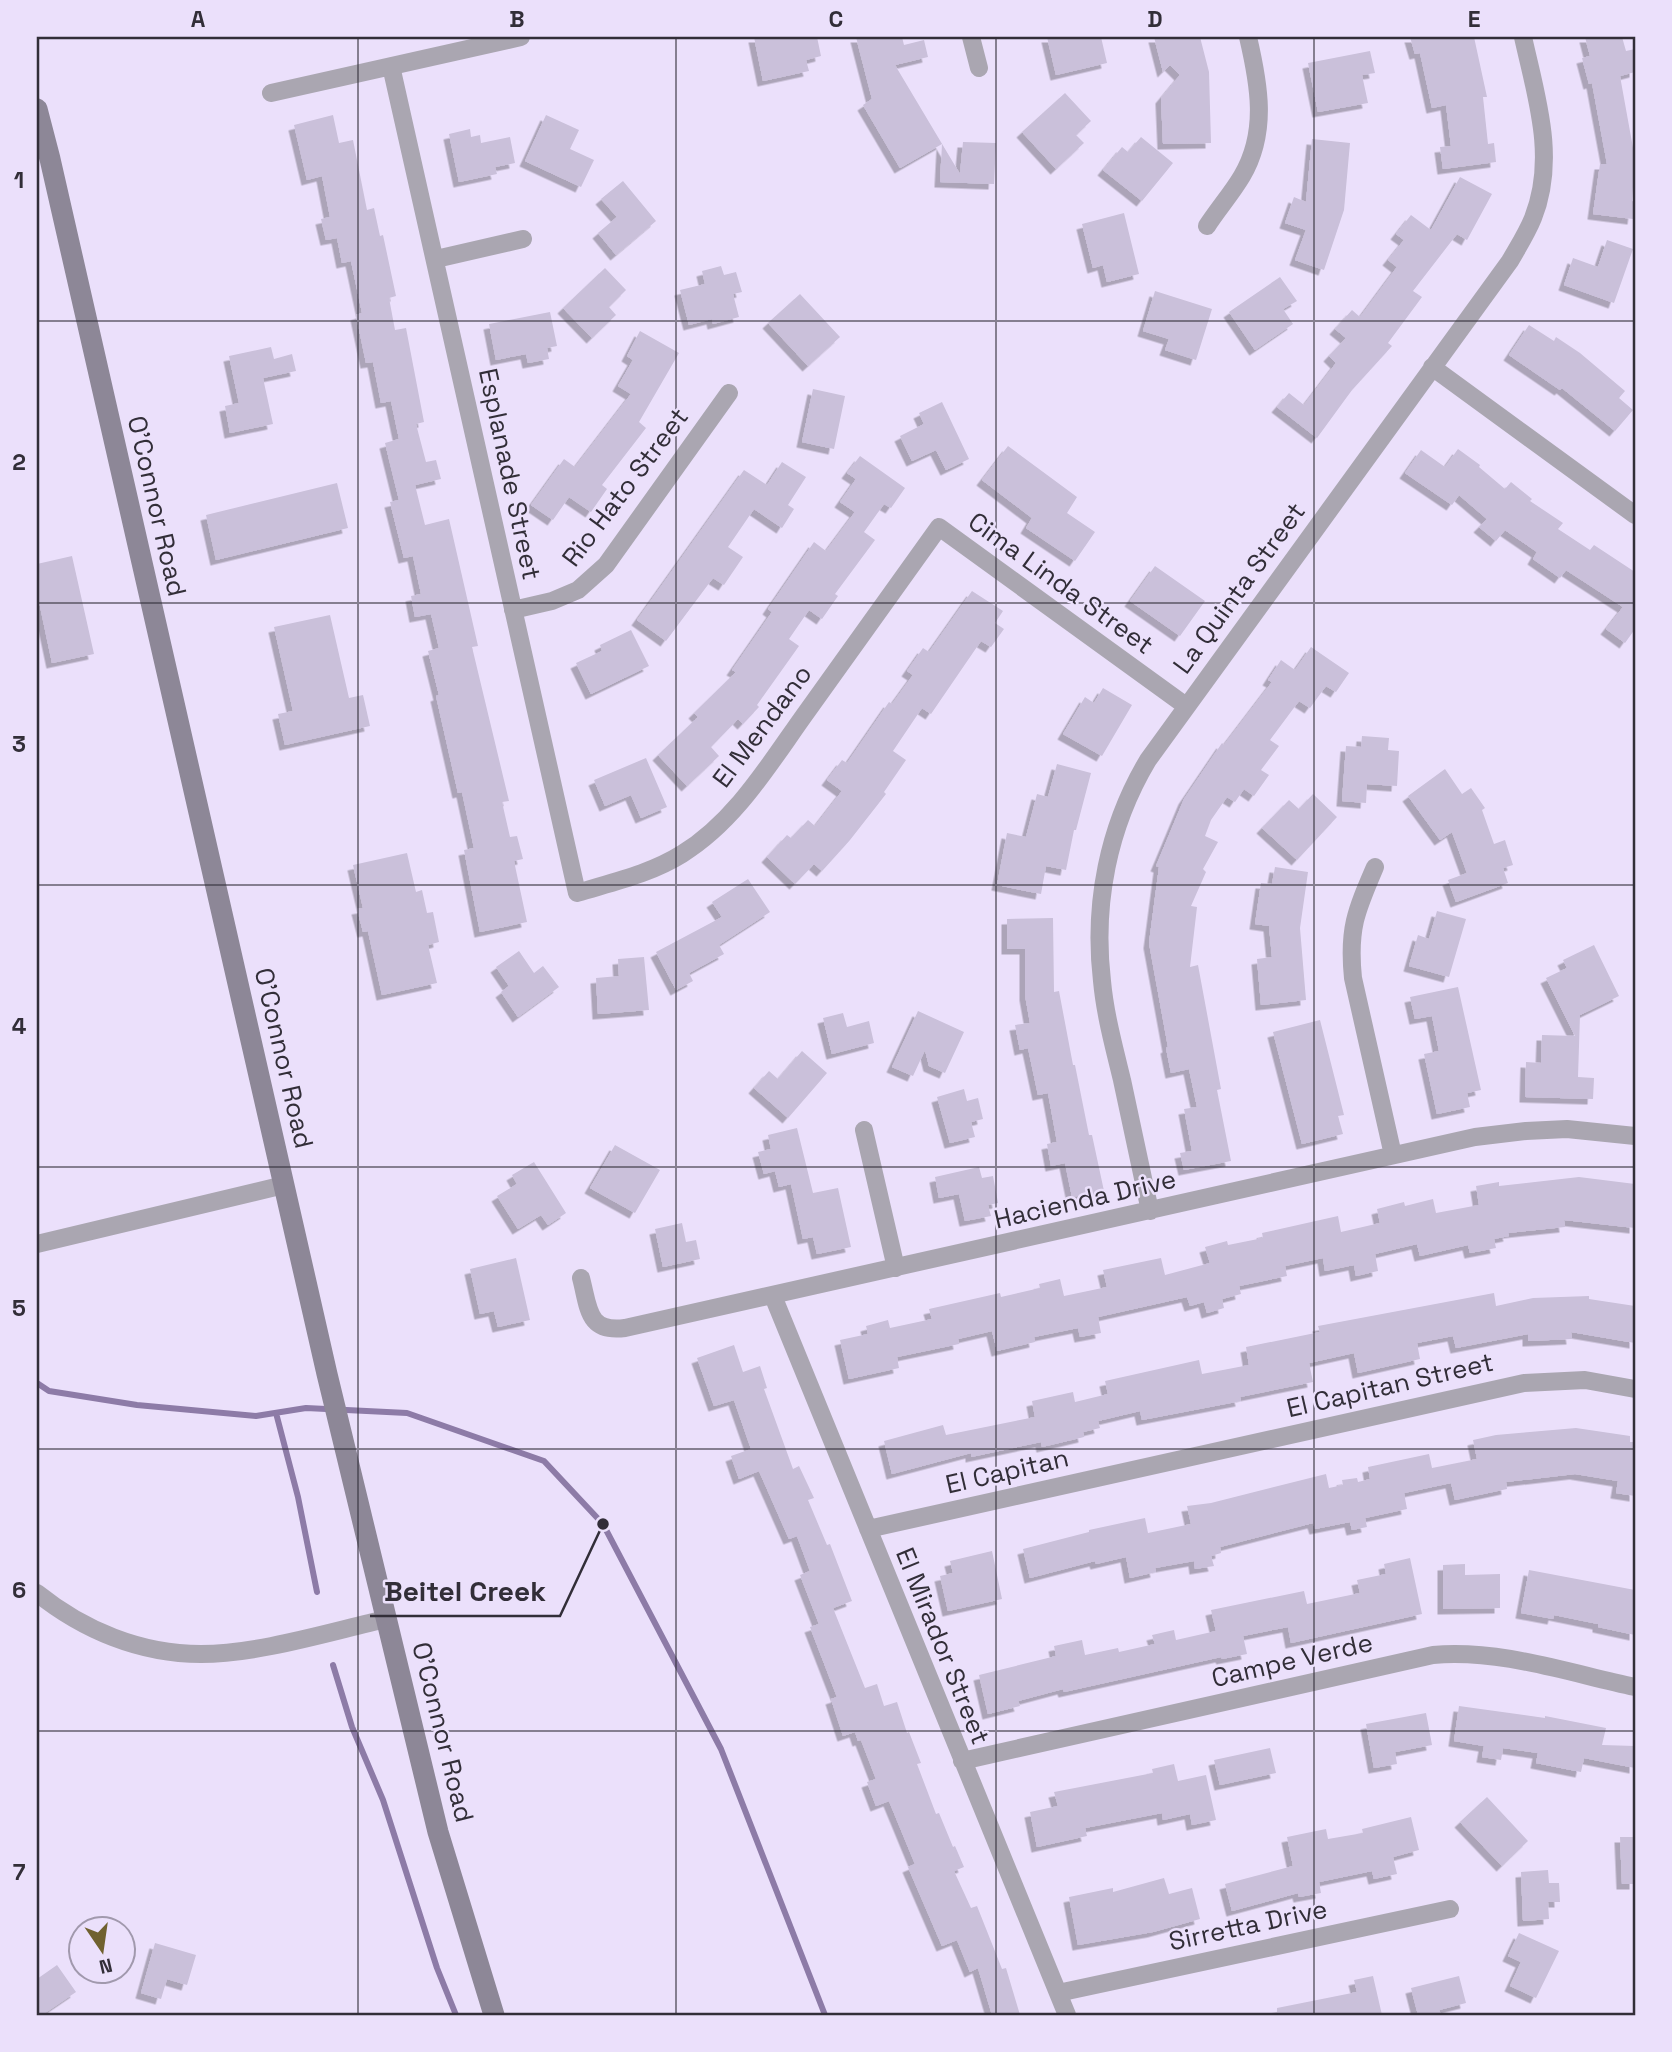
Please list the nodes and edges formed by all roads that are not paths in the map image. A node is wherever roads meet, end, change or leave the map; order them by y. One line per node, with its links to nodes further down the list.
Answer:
1 (521, 37): 5 (street)
2 (971, 37): 6 (street)
3 (1248, 37): 9 (street)
4 (1523, 37): 12 (street, La Quinta Street)
5 (391, 66): 7 (street); 11 (street, Esplanade Street)
6 (979, 68)
7 (271, 93)
8 (37, 109): 23 (main road, O'Connor Road)
9 (1207, 226)
10 (523, 239): 11 (street)
11 (436, 259): 16 (street, Esplanade Street)
12 (1432, 367): 14 (street); 17 (street, La Quinta Street)
13 (729, 393): 16 (street, Rio Hato Street)
14 (1635, 515)
15 (939, 527): 17 (street, Cima Linda Street); 19 (street, El Mendano)
16 (513, 610): 19 (street, Esplanade Street)
17 (1186, 706): 24 (street, La Quinta Street)
18 (1375, 867): 22 (street)
19 (577, 893)
20 (864, 1130): 26 (street)
21 (1635, 1136): 22 (street, Hacienda Drive)
22 (1394, 1155): 24 (street, Hacienda Drive)
23 (284, 1185): 25 (street); 33 (main road, O'Connor Road)
24 (1150, 1211): 26 (street, Hacienda Drive)
25 (37, 1244)
26 (897, 1268): 28 (street, Hacienda Drive)
27 (581, 1278): 28 (street, Hacienda Drive)
28 (773, 1296): 31 (street, El Mirador Street)
29 (1635, 1389): 30 (street, El Capitan Street)
30 (1158, 1464): 31 (street, El Capitan)
31 (868, 1529): 35 (street, El Mirador Street)
32 (37, 1593): 33 (street)
33 (386, 1619): 38 (main road, O'Connor Road)
34 (1635, 1688): 35 (street, Campe Verde)
35 (962, 1761): 37 (street, El Mirador Street)
36 (1450, 1909): 37 (street, Sirretta Drive)
37 (1058, 1993): 39 (street, El Mirador Street)
38 (494, 2015)
39 (1067, 2015)

